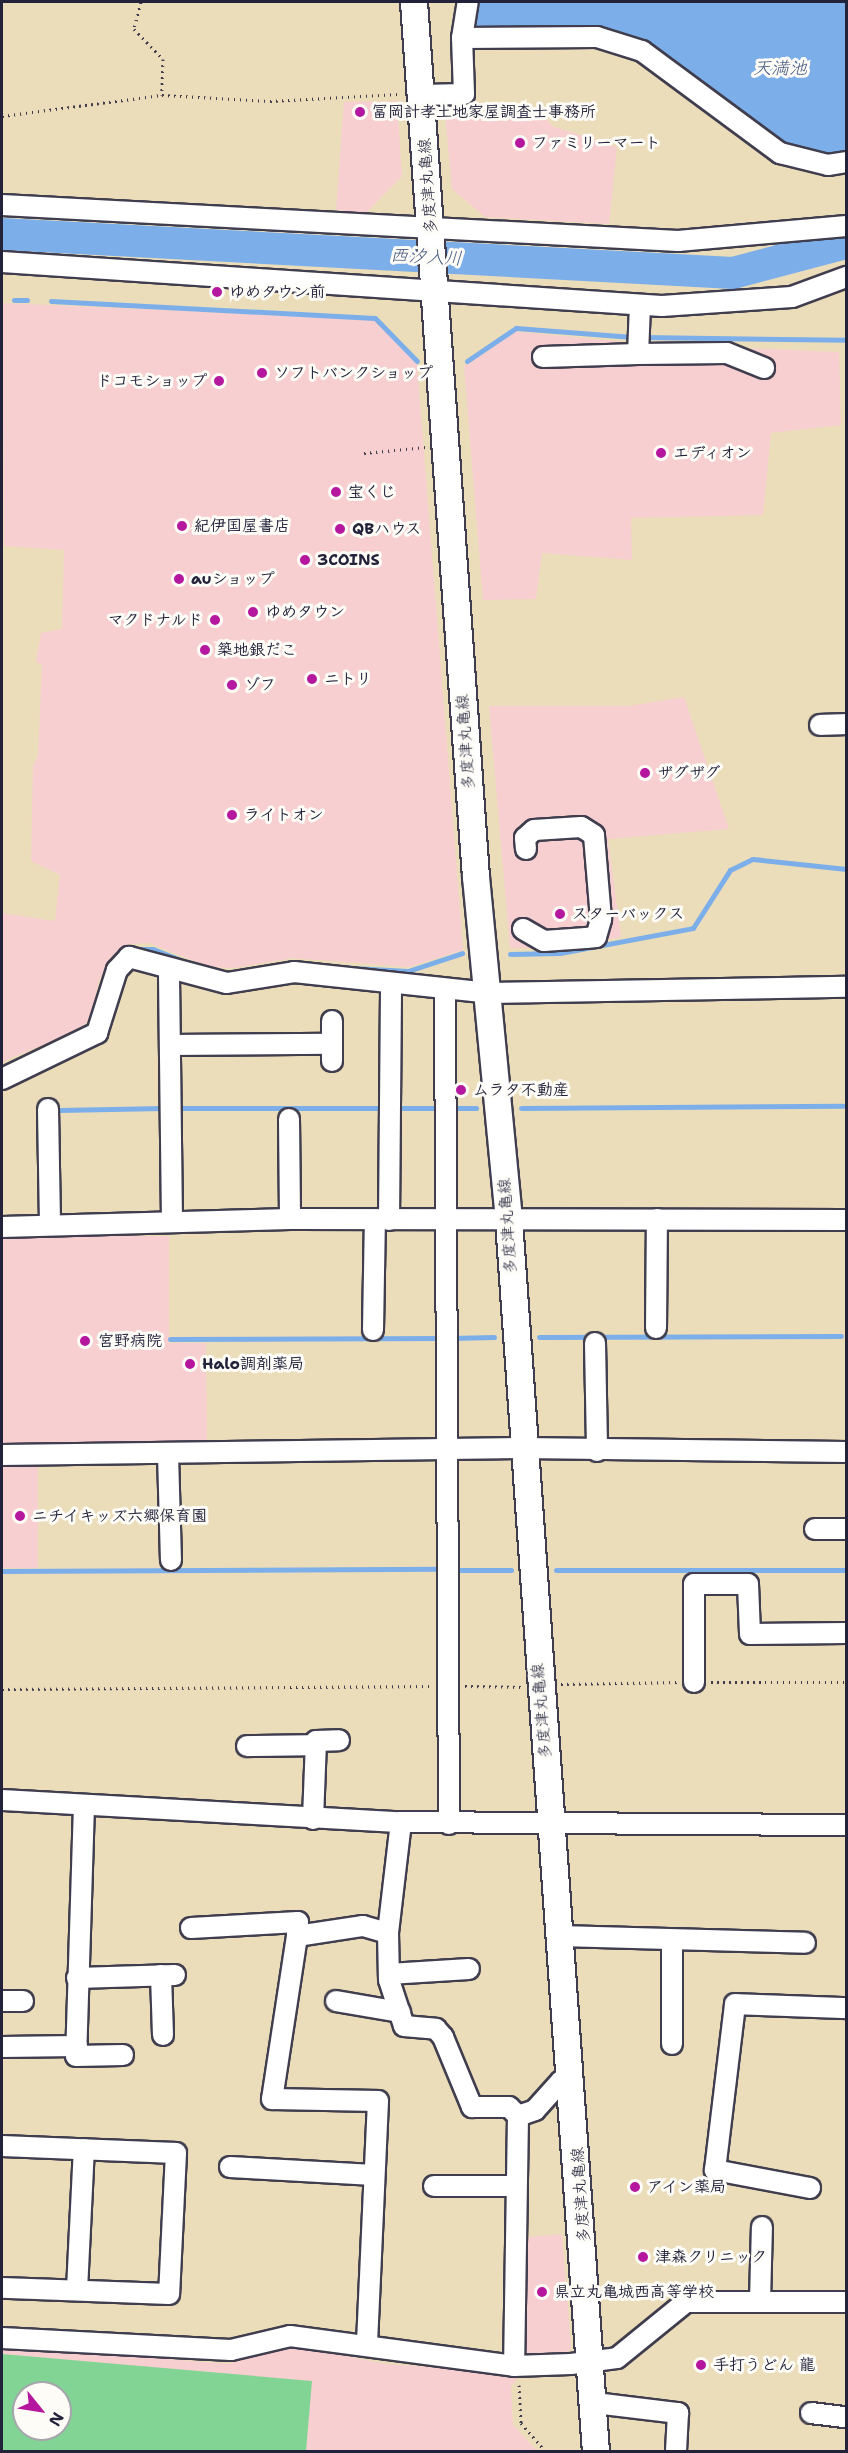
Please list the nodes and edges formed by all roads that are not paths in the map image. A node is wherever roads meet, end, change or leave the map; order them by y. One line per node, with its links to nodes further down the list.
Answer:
1 (414, 2): 4 (main road, 多度津丸亀線)
2 (468, 2): 3 (street)
3 (462, 38): 4 (street); 5 (street)
4 (422, 95): 8 (main road, 多度津丸亀線)
5 (846, 162)
6 (2, 205): 8 (street)
7 (846, 226): 8 (street)
8 (432, 237): 11 (main road, 多度津丸亀線)
9 (2, 262): 11 (street)
10 (846, 277): 12 (street)
11 (433, 284): 12 (street); 24 (main road, 多度津丸亀線)
12 (640, 305): 13 (street)
13 (638, 343): 14 (street); 15 (street)
14 (543, 357)
15 (764, 368)
16 (846, 724): 17 (street)
17 (820, 725)
18 (526, 849): 19 (street)
19 (523, 929)
20 (169, 975): 26 (street)
21 (391, 984): 23 (street); 27 (street); 32 (street)
22 (846, 987): 24 (street)
23 (446, 990): 24 (street); 33 (street)
24 (489, 993): 35 (main road, 多度津丸亀線)
25 (332, 1021): 26 (street)
26 (170, 1044): 36 (street)
27 (2, 1079)
28 (48, 1109): 37 (street)
29 (289, 1119): 30 (street)
30 (290, 1219): 32 (street); 36 (street)
31 (657, 1219): 34 (street); 35 (street); 39 (street)
32 (382, 1220): 33 (street); 40 (street)
33 (446, 1220): 35 (street); 43 (street)
34 (846, 1220)
35 (509, 1221): 42 (main road, 多度津丸亀線)
36 (172, 1222): 37 (street)
37 (50, 1226): 38 (street)
38 (2, 1227)
39 (657, 1328)
40 (373, 1330)
41 (595, 1343): 44 (street)
42 (522, 1448): 43 (street); 44 (street); 60 (main road, 多度津丸亀線)
43 (447, 1450): 46 (street); 61 (street)
44 (597, 1450): 45 (street)
45 (846, 1452)
46 (168, 1454): 47 (street); 50 (street)
47 (2, 1455)
48 (815, 1528): 49 (street)
49 (846, 1529)
50 (171, 1560)
51 (846, 1633): 52 (street)
52 (694, 1682)
53 (339, 1740): 54 (street)
54 (316, 1745): 55 (street); 58 (street)
55 (247, 1746)
56 (2, 1800): 57 (street)
57 (84, 1805): 58 (street); 71 (street)
58 (314, 1819): 59 (street)
59 (401, 1822): 61 (street); 64 (street)
60 (552, 1823): 61 (street); 62 (street); 66 (main road, 多度津丸亀線)
61 (449, 1824)
62 (846, 1825)
63 (191, 1928): 65 (street)
64 (388, 1933): 65 (street); 70 (street)
65 (297, 1935): 87 (street)
66 (561, 1936): 67 (street); 82 (main road, 多度津丸亀線)
67 (672, 1940): 68 (street); 78 (street)
68 (805, 1943)
69 (469, 1970): 70 (street)
70 (389, 1974): 76 (street)
71 (77, 1978): 77 (street); 79 (street)
72 (2, 2001): 73 (street)
73 (23, 2001)
74 (336, 2001): 76 (street)
75 (846, 2008): 90 (street)
76 (400, 2012): 83 (street)
77 (163, 2035)
78 (672, 2044)
79 (77, 2046): 80 (street); 81 (street)
80 (2, 2048)
81 (123, 2055)
82 (572, 2079): 83 (street); 98 (main road, 多度津丸亀線)
83 (518, 2116): 89 (street)
84 (2, 2146): 85 (street)
85 (84, 2149): 93 (street); 93 (street)
86 (230, 2167): 87 (street)
87 (375, 2175): 97 (street)
88 (434, 2186): 89 (street)
89 (516, 2186): 99 (street)
90 (810, 2188)
91 (762, 2227): 94 (street)
92 (2, 2288): 93 (street)
93 (77, 2290)
94 (760, 2301): 95 (street); 98 (street)
95 (846, 2302)
96 (2, 2338): 97 (street)
97 (367, 2346): 99 (street)
98 (592, 2362): 99 (street); 100 (main road, 多度津丸亀線)
99 (516, 2366)
100 (595, 2403): 103 (main road, 多度津丸亀線); 104 (street)
101 (811, 2413): 102 (street)
102 (846, 2417)
103 (596, 2451)
104 (676, 2451)

